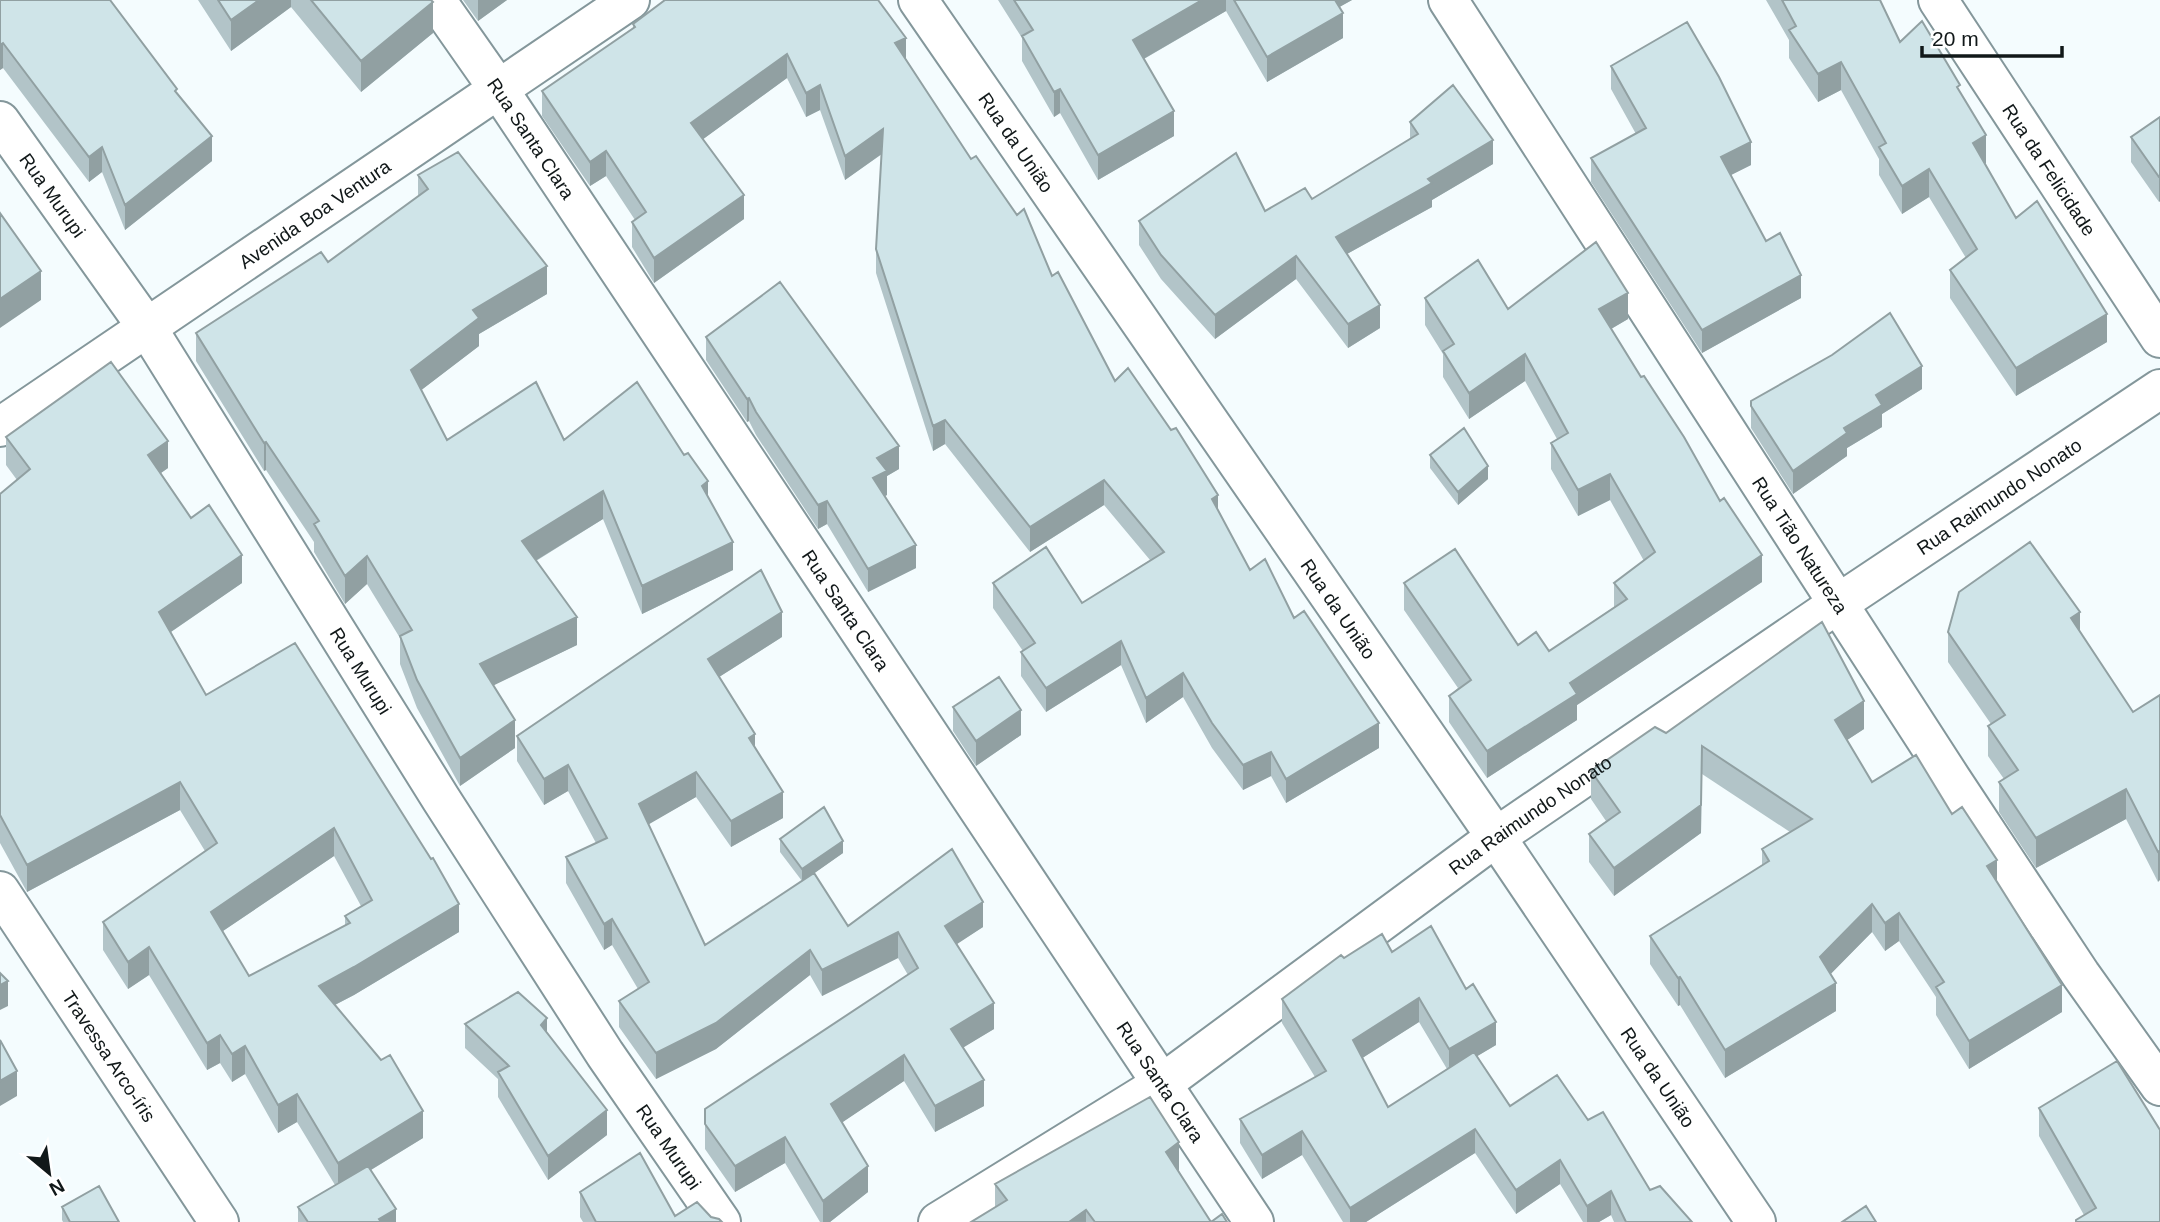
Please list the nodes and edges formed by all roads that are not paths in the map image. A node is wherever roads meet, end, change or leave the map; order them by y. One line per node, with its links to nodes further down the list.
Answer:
1 (436, 0): 6 (street, Rua Santa Clara)
2 (630, 0): 6 (street, Avenida Boa Ventura)
3 (918, 0): 13 (street, Rua da União)
4 (1448, 0): 12 (street, Rua Tião Natureza)
5 (1938, 0): 9 (street, Rua da Felicidade)
6 (499, 90): 8 (street, Avenida Boa Ventura); 15 (street, Rua Santa Clara)
7 (0, 121): 8 (street, Rua Murupi)
8 (146, 326): 11 (street, Avenida Boa Ventura); 18 (street, Rua Murupi)
9 (2160, 338)
10 (2160, 389): 12 (street, Rua Raimundo Nonato)
11 (0, 427)
12 (1839, 603): 13 (street, Rua Raimundo Nonato); 16 (street, Rua Tião Natureza)
13 (1496, 837): 15 (street, Rua Raimundo Nonato); 21 (street, Rua da União)
14 (0, 891): 17 (street, Travessa Arco-íris)
15 (1163, 1083): 19 (street, Rua Raimundo Nonato); 20 (street, Rua Santa Clara)
16 (2160, 1086)
17 (219, 1222)
18 (721, 1222)
19 (938, 1222)
20 (1254, 1222)
21 (1756, 1222)

